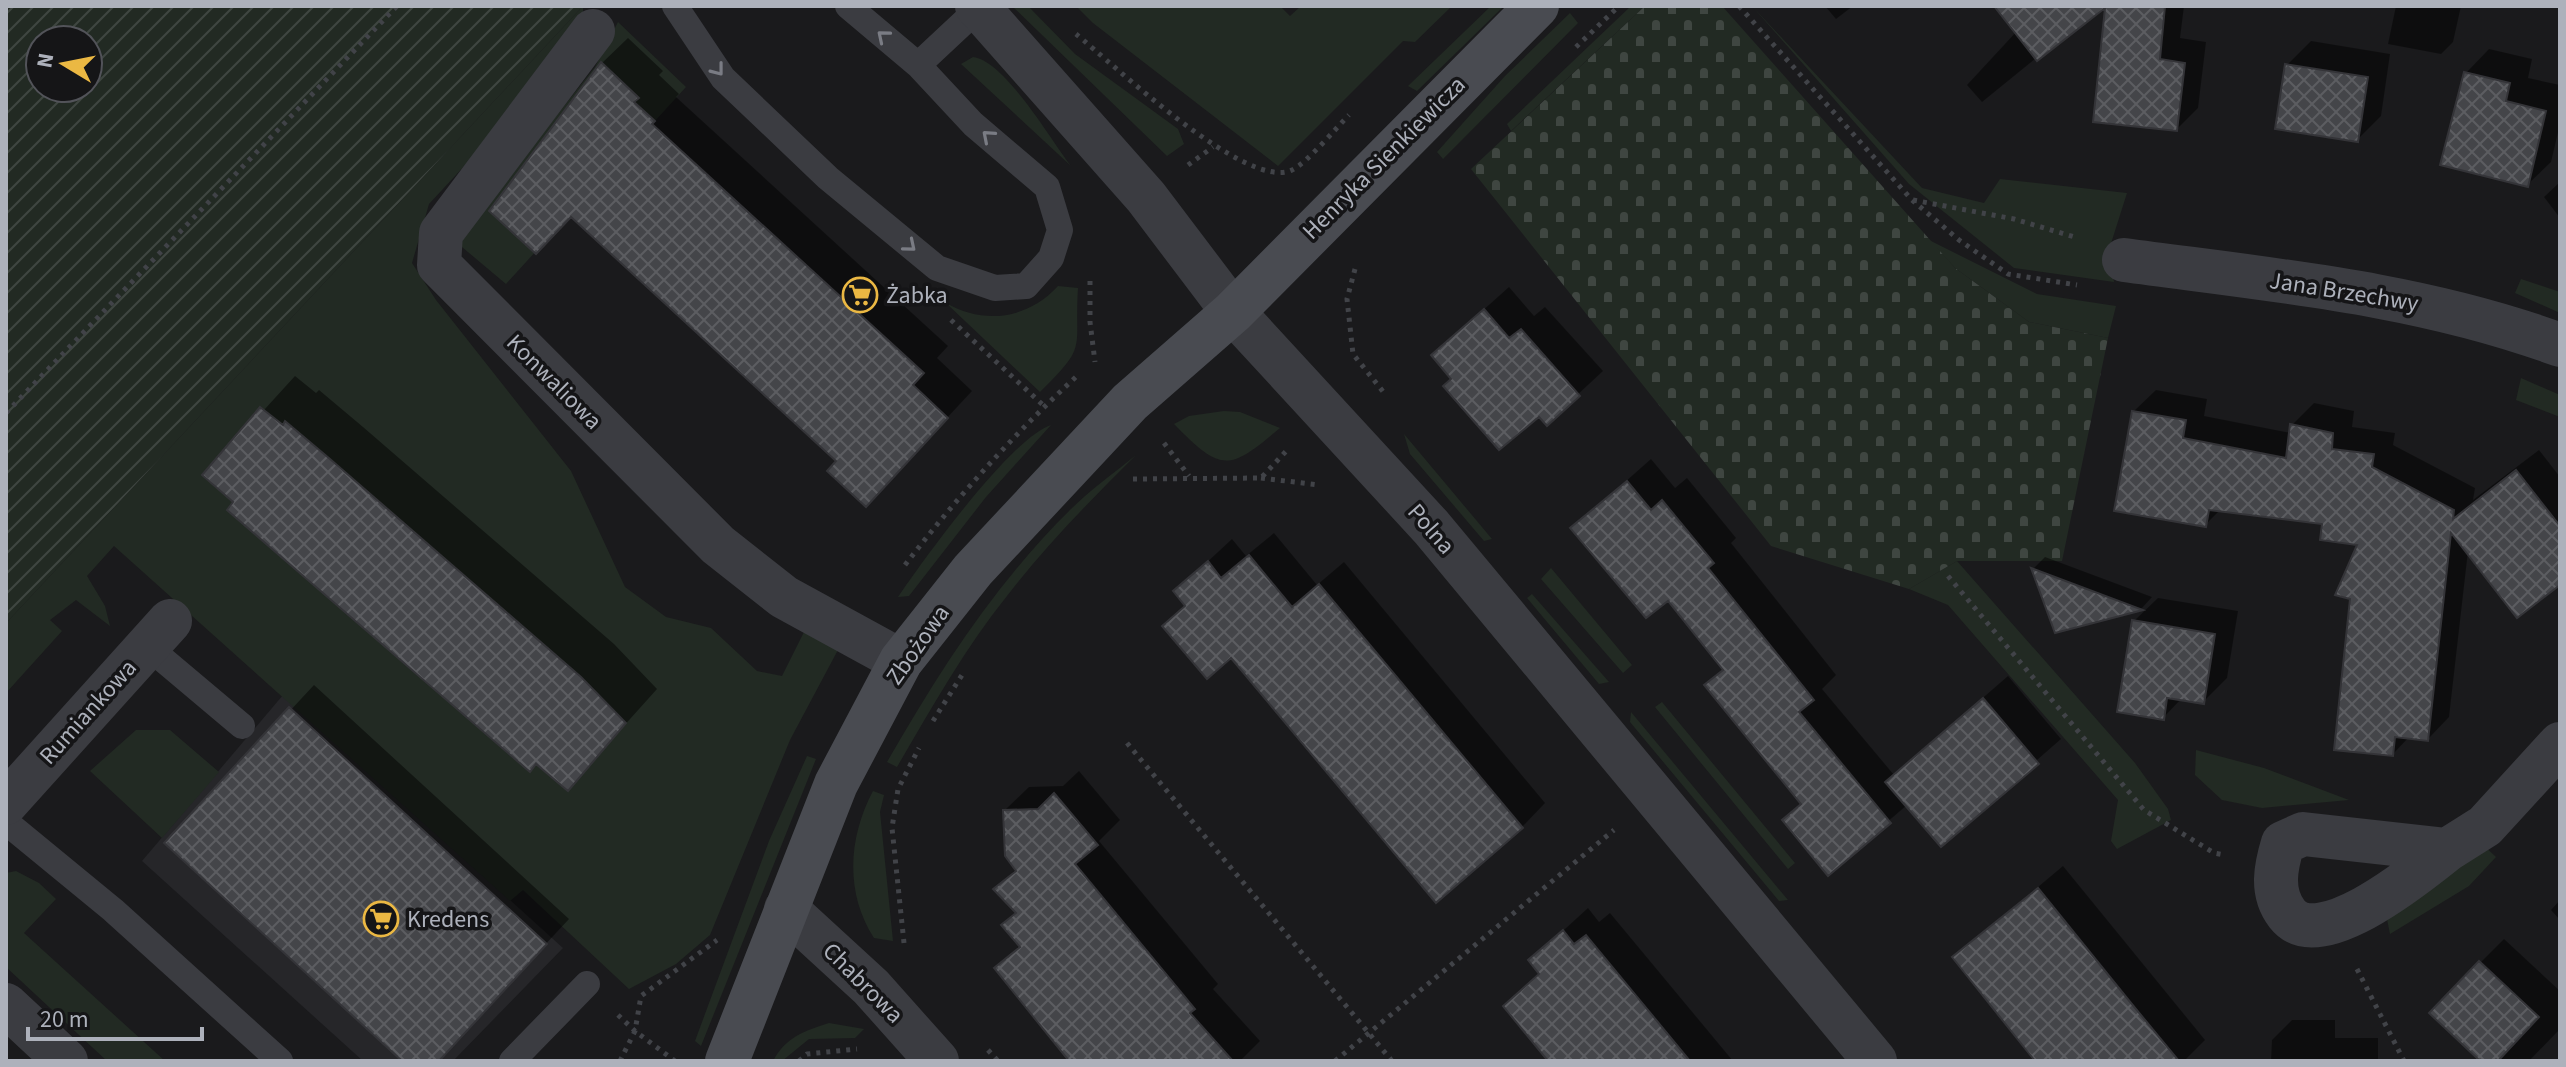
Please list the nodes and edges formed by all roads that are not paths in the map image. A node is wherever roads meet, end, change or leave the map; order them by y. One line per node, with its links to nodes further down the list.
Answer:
1 (675, 6): 6 (lane, one-way to 6)
2 (848, 6): 6 (lane, one-way to 2)
3 (1537, 6): 8 (street, Henryka Sienkiewicza)
4 (978, 7): 6 (lane); 8 (street, Polna)
5 (593, 31): 11 (street, Konwaliowa)
6 (918, 65)
7 (2124, 260): 9 (street, Jana Brzechwy)
8 (1233, 312): 11 (street, Zbożowa); 25 (street, Polna)
9 (2560, 345)
10 (158, 634): 12 (lane); 14 (street, Rumiankowa)
11 (901, 661): 17 (street, Zbożowa)
12 (242, 726)
13 (2560, 744): 16 (street)
14 (6, 803)
15 (6, 822): 21 (lane)
16 (2447, 850): 16 (street)
17 (786, 909): 23 (street, Zbożowa); 24 (street, Chabrowa)
18 (587, 984): 22 (lane)
19 (6, 1005): 20 (street)
20 (66, 1061)
21 (280, 1061)
22 (512, 1061)
23 (727, 1061)
24 (937, 1061)
25 (1875, 1061)

